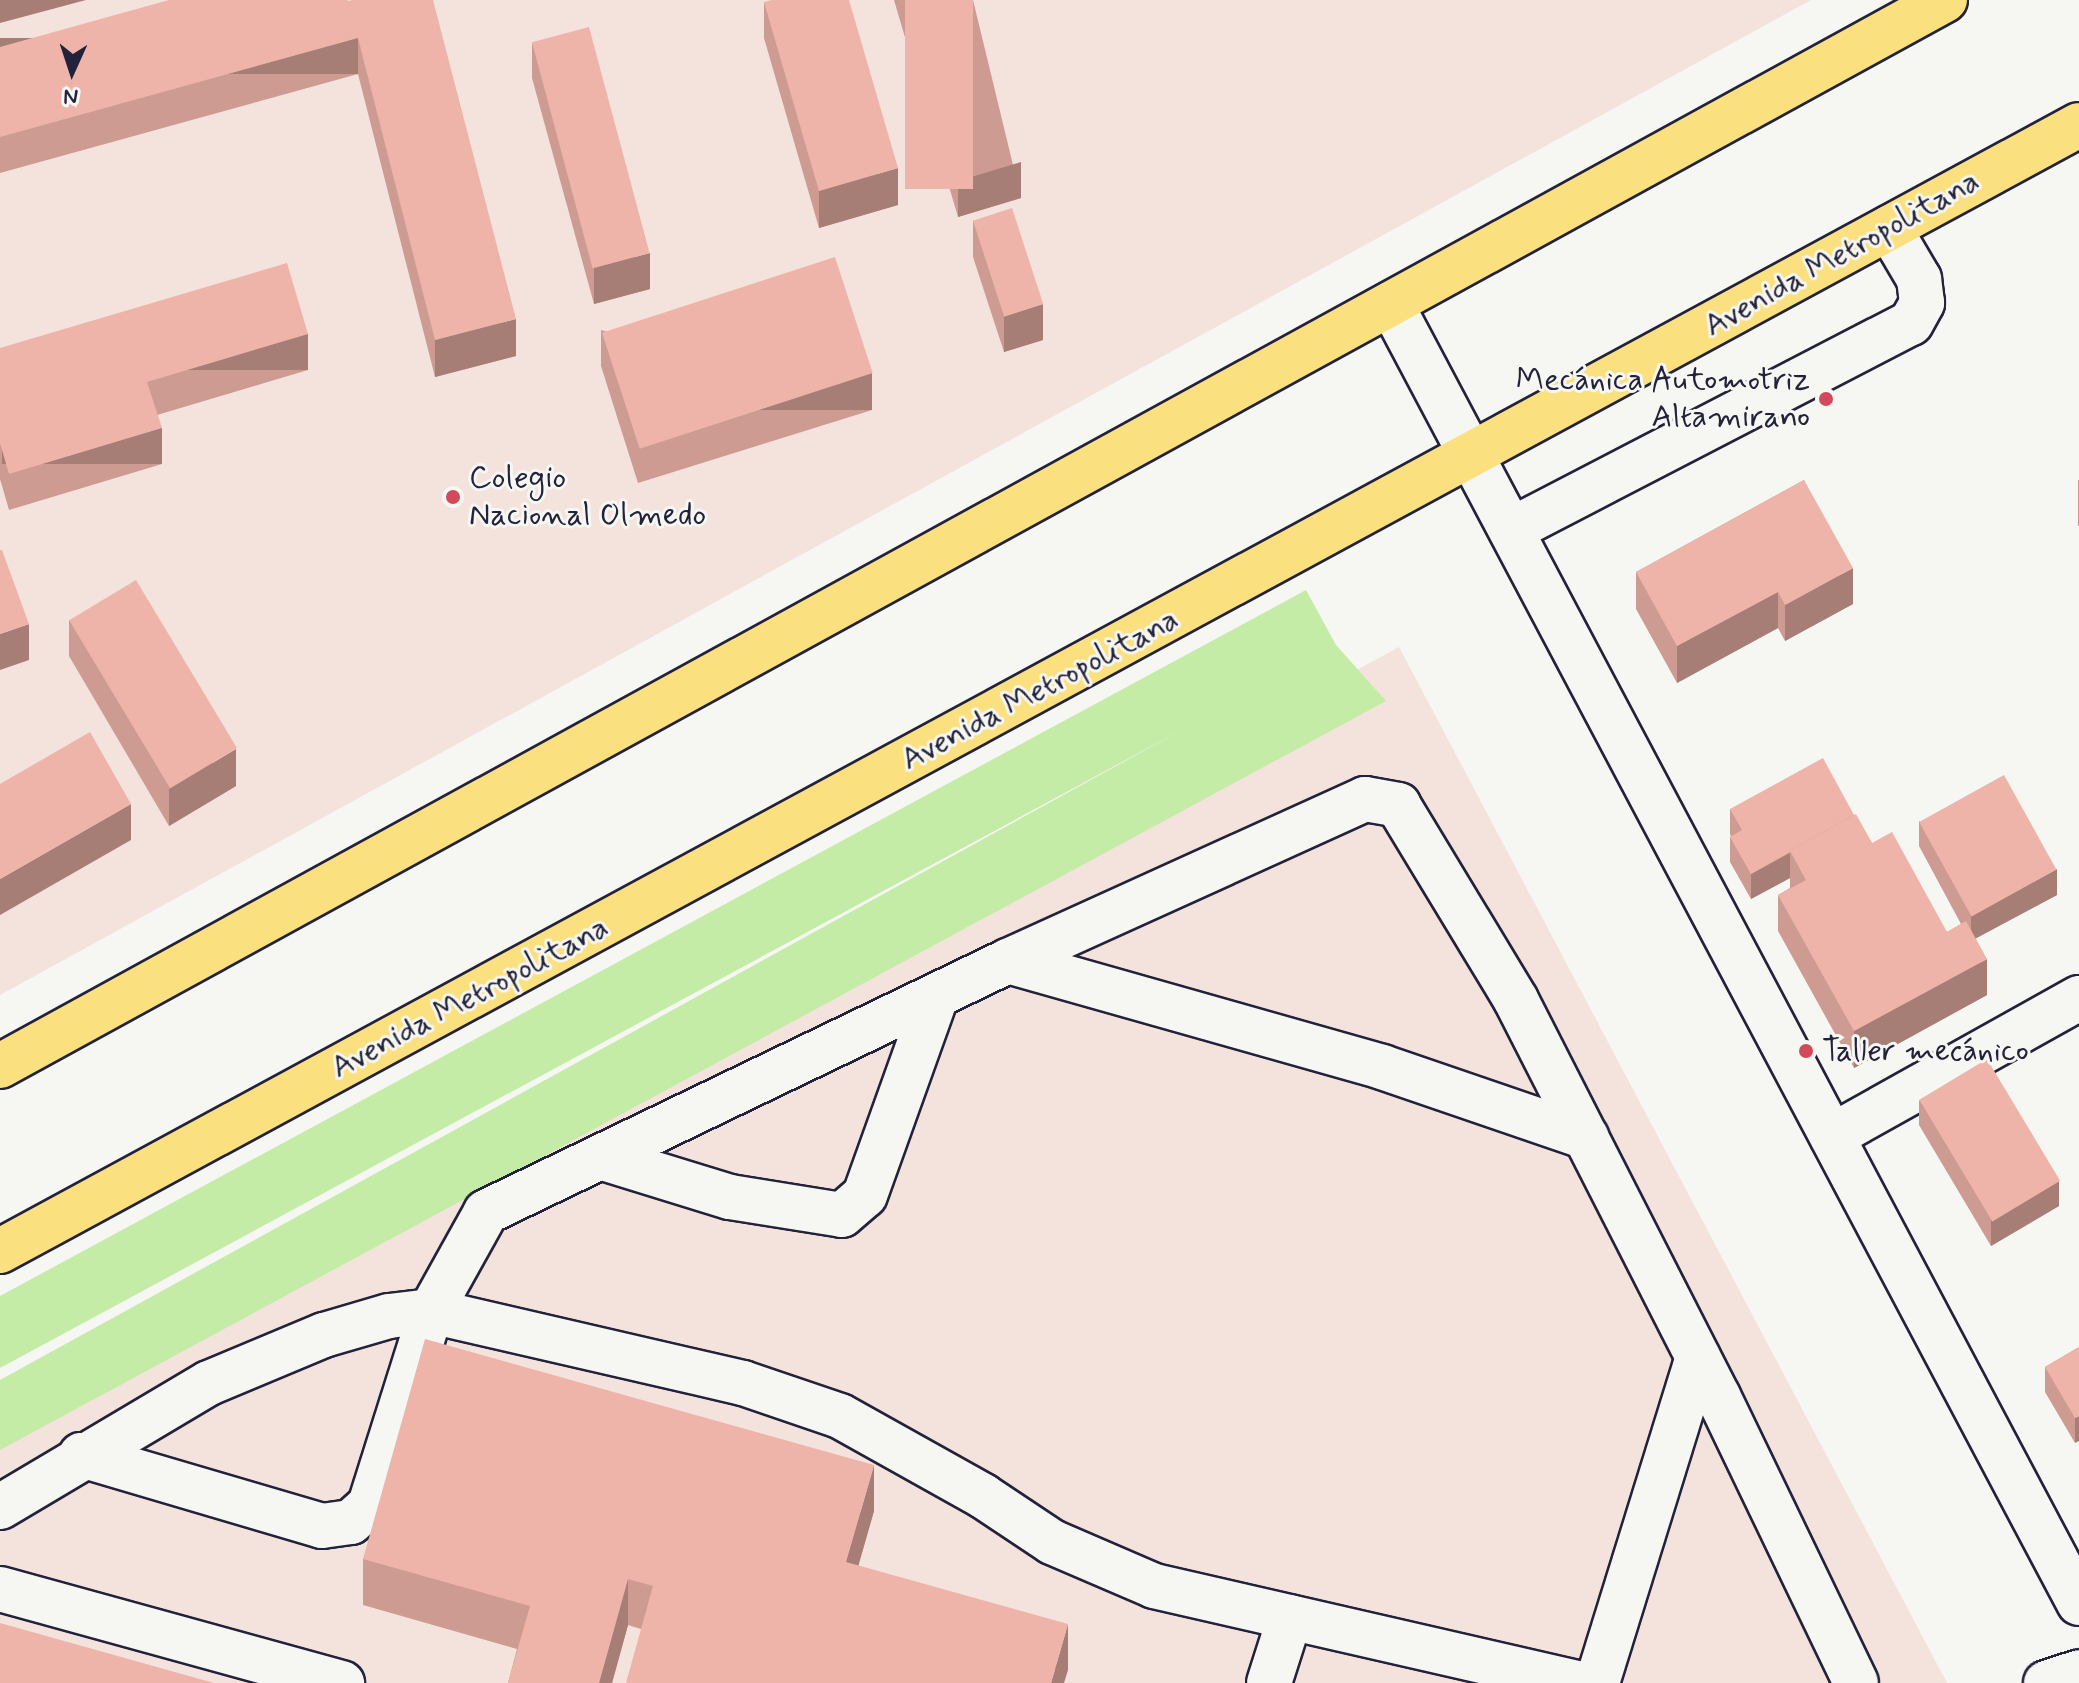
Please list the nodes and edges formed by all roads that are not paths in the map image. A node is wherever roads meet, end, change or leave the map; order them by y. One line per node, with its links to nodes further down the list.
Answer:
1 (1945, 0): 4 (highway)
2 (2074, 136): 3 (highway, Avenida Metropolitana)
3 (1889, 228): 5 (highway, Avenida Metropolitana); 6 (street)
4 (1391, 304): 5 (street); 10 (highway)
5 (1472, 456): 6 (street); 14 (highway, Avenida Metropolitana)
6 (1511, 530): 11 (street)
7 (1008, 961): 9 (street); 12 (street); 12 (street)
8 (2079, 998): 11 (street)
9 (935, 999): 13 (street); 13 (street)
10 (0, 1066)
11 (1832, 1136): 20 (street)
12 (1586, 1137): 16 (street)
13 (603, 1158): 15 (street)
14 (0, 1251)
15 (431, 1311): 17 (street); 17 (street); 21 (street)
16 (1698, 1357): 26 (street); 27 (street)
17 (81, 1455): 18 (street)
18 (0, 1507)
19 (0, 1589): 23 (street)
20 (2079, 1603)
21 (1290, 1617): 24 (street); 25 (street)
22 (2079, 1672): 28 (street)
23 (342, 1683)
24 (1269, 1683)
25 (1579, 1683)
26 (1597, 1683)
27 (1856, 1683)
28 (2046, 1683)

